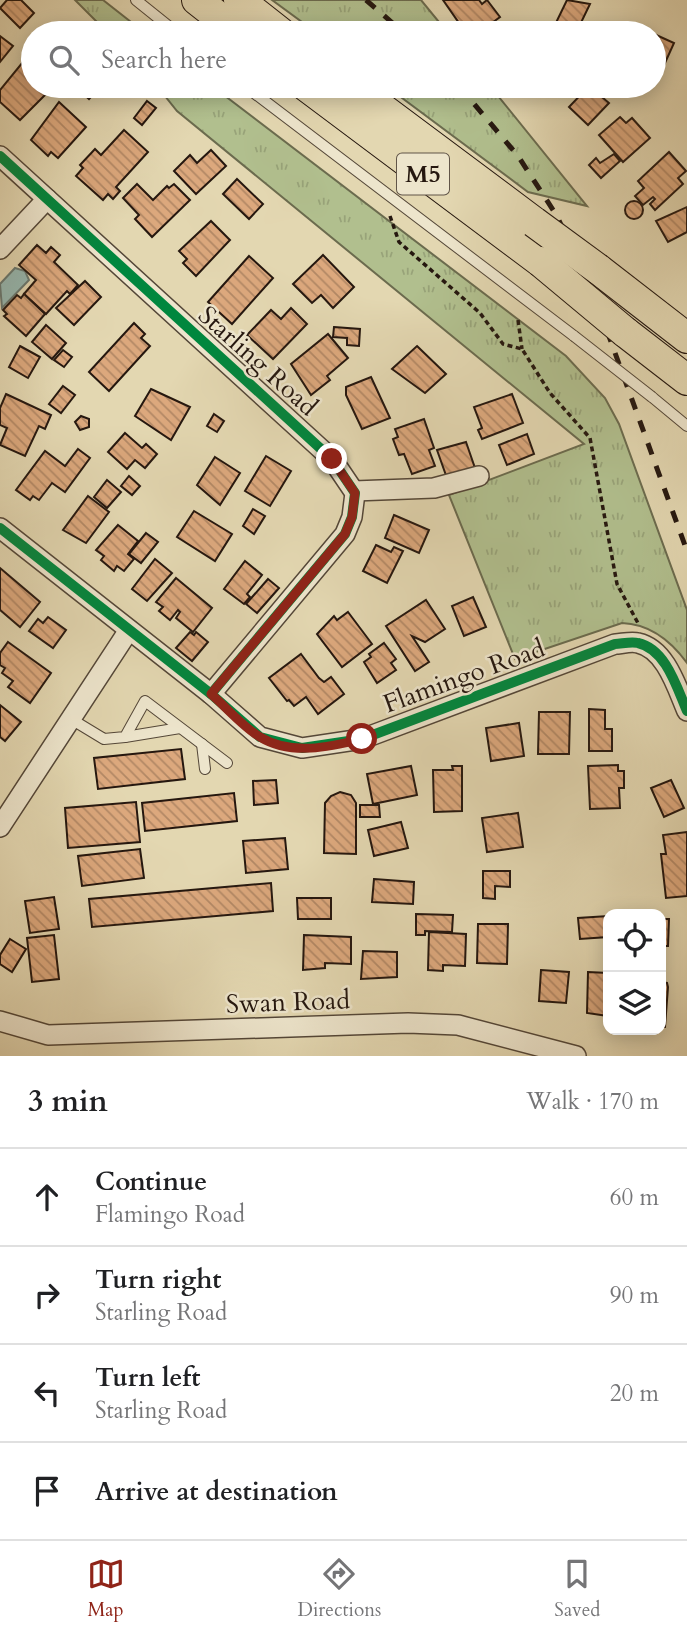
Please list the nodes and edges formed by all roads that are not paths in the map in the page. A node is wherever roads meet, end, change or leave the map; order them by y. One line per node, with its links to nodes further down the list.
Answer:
1 (136, 0): 4 (lane)
2 (197, 0): 5 (main road)
3 (239, 0): 6 (main road)
4 (162, 21)
5 (224, 21)
6 (266, 21)
7 (261, 98): 15 (lane, bridge)
8 (322, 98): 14 (main road, M5, bridge)
9 (368, 98): 13 (main road, M5, bridge)
10 (0, 156): 11 (street, Starling Road)
11 (47, 199): 12 (street); 17 (street, Starling Road)
12 (0, 249)
13 (687, 338)
14 (687, 380)
15 (687, 426)
16 (479, 476): 17 (street)
17 (354, 491): 20 (street)
18 (0, 528): 19 (street, Flamingo Road)
19 (129, 630): 20 (street, Flamingo Road); 22 (street)
20 (211, 694): 21 (street, Flamingo Road)
21 (687, 711)
22 (71, 719): 24 (lane); 28 (street)
23 (180, 728): 24 (lane); 24 (lane); 25 (lane)
24 (125, 737)
25 (202, 744): 26 (lane); 27 (lane)
26 (227, 763)
27 (205, 769)
28 (0, 827)
29 (0, 1021): 30 (street, Swan Road)
30 (576, 1056)

